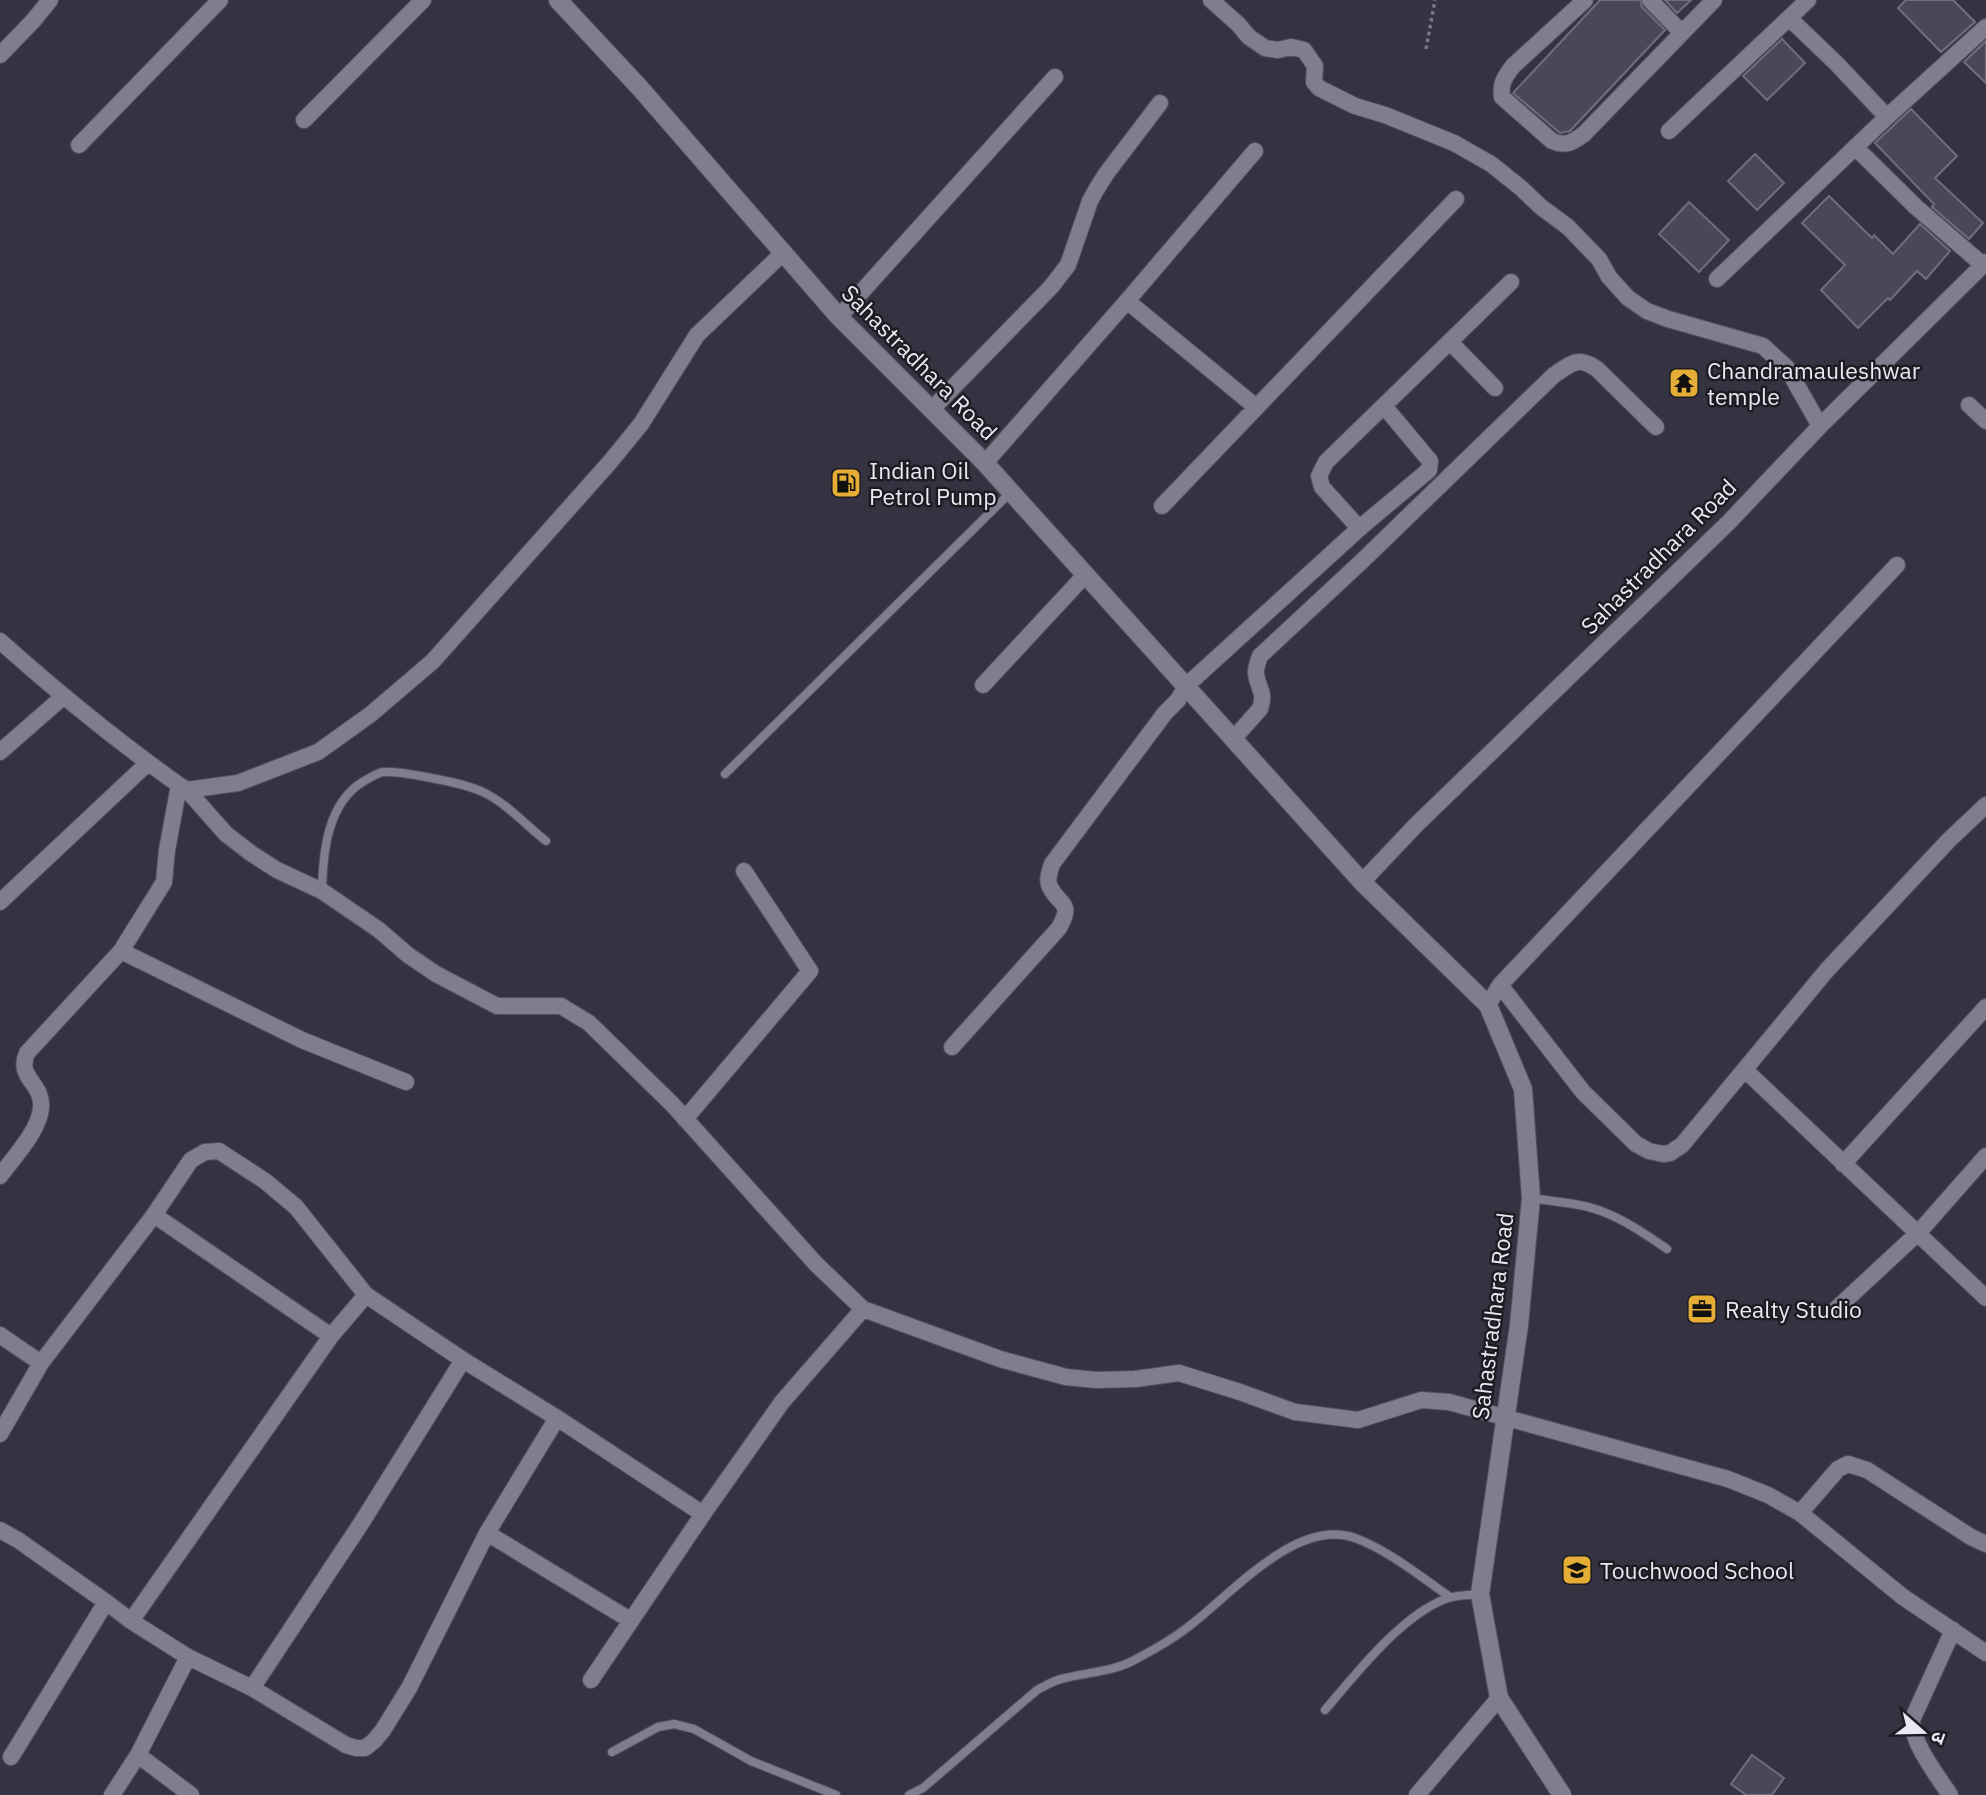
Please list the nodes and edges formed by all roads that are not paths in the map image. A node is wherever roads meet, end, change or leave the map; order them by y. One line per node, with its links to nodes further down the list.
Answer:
1 (50, 0): 13 (street)
2 (219, 0): 19 (street)
3 (423, 0): 17 (street)
4 (558, 0): 23 (main road, Sahastradhara Road)
5 (1210, 0): 36 (street)
6 (1585, 0): 12 (street)
7 (1650, 0): 12 (street)
8 (1714, 0): 12 (street)
9 (1808, 0): 10 (street)
10 (1789, 18): 16 (street); 18 (street)
11 (1986, 27): 16 (street)
12 (1682, 33)
13 (0, 55)
14 (1055, 77): 28 (street)
15 (1160, 103): 34 (street)
16 (1887, 117): 20 (street)
17 (304, 120)
18 (1669, 131)
19 (79, 145)
20 (1855, 147): 24 (street); 25 (street)
21 (1255, 150): 27 (street)
22 (1457, 199): 33 (street)
23 (783, 253): 28 (main road, Sahastradhara Road); 52 (street)
24 (1984, 263): 36 (street, Sahastradhara Road)
25 (1717, 279)
26 (1511, 282): 29 (street)
27 (1127, 301): 33 (street); 38 (street)
28 (839, 317): 34 (main road, Sahastradhara Road)
29 (1450, 342): 30 (street); 32 (street)
30 (1495, 388)
31 (1969, 405): 35 (street)
32 (1384, 406): 41 (street); 41 (street)
33 (1256, 407): 40 (street)
34 (932, 409): 38 (main road, Sahastradhara Road)
35 (1986, 421)
36 (1820, 426): 56 (street, Sahastradhara Road)
37 (1656, 427): 48 (street)
38 (985, 463): 39 (main road, Sahastradhara Road)
39 (1012, 491): 43 (main road, Sahastradhara Road); 51 (lane)
40 (1162, 506)
41 (1359, 528): 46 (street)
42 (1897, 565): 60 (street)
43 (1086, 574): 45 (street); 46 (main road, Sahastradhara Road)
44 (0, 641): 47 (street)
45 (983, 685)
46 (1187, 685): 48 (main road, Sahastradhara Road); 63 (street)
47 (64, 696): 49 (street); 50 (street)
48 (1234, 738): 56 (main road, Sahastradhara Road)
49 (0, 752)
50 (148, 763): 52 (street); 58 (street)
51 (725, 774)
52 (183, 788): 57 (street); 59 (street)
53 (1986, 804): 64 (street)
54 (546, 841): 57 (lane)
55 (744, 871): 66 (street)
56 (1362, 881): 61 (main road, Sahastradhara Road)
57 (323, 891): 66 (street)
58 (0, 902)
59 (121, 951): 65 (street); 69 (street)
60 (1500, 985): 61 (street); 64 (street)
61 (1488, 1005): 70 (main road, Sahastradhara Road)
62 (1986, 1007): 68 (street)
63 (953, 1047)
64 (1745, 1070): 68 (street)
65 (406, 1082)
66 (685, 1119): 76 (street)
67 (1986, 1156): 72 (street)
68 (1843, 1164): 72 (street)
69 (0, 1176)
70 (1531, 1198): 73 (lane); 82 (main road, Sahastradhara Road)
71 (154, 1215): 74 (street); 79 (street); 81 (street)
72 (1919, 1232): 75 (street); 77 (street)
73 (1668, 1249)
74 (366, 1295): 79 (street); 80 (street)
75 (1986, 1298)
76 (863, 1309): 82 (street); 86 (street)
77 (1835, 1310)
78 (0, 1335): 81 (street)
79 (331, 1336): 94 (street)
80 (463, 1360): 83 (street); 99 (street)
81 (41, 1363): 84 (street)
82 (1504, 1416): 85 (street); 90 (main road, Sahastradhara Road)
83 (557, 1418): 86 (street); 88 (street)
84 (0, 1434)
85 (1800, 1513): 89 (street); 95 (street)
86 (703, 1514): 93 (street)
87 (0, 1530): 92 (street)
88 (487, 1533): 93 (street); 99 (street)
89 (1986, 1544)
90 (1480, 1594): 91 (lane); 100 (main road, Sahastradhara Road)
91 (1450, 1597): 101 (lane); 109 (lane)
92 (106, 1602): 94 (street); 104 (street)
93 (630, 1620): 98 (street)
94 (131, 1622): 97 (street)
95 (1953, 1630): 96 (street); 111 (street)
96 (1986, 1653)
97 (188, 1657): 99 (street); 103 (street)
98 (591, 1680)
99 (252, 1688)
100 (1499, 1698): 105 (main road, Sahastradhara Road); 110 (street)
101 (1325, 1710)
102 (612, 1752): 108 (lane)
103 (138, 1755): 106 (street); 107 (street)
104 (11, 1757)
105 (1557, 1793)
106 (112, 1795)
107 (191, 1795)
108 (836, 1795)
109 (909, 1795)
110 (1417, 1795)
111 (1950, 1795)

